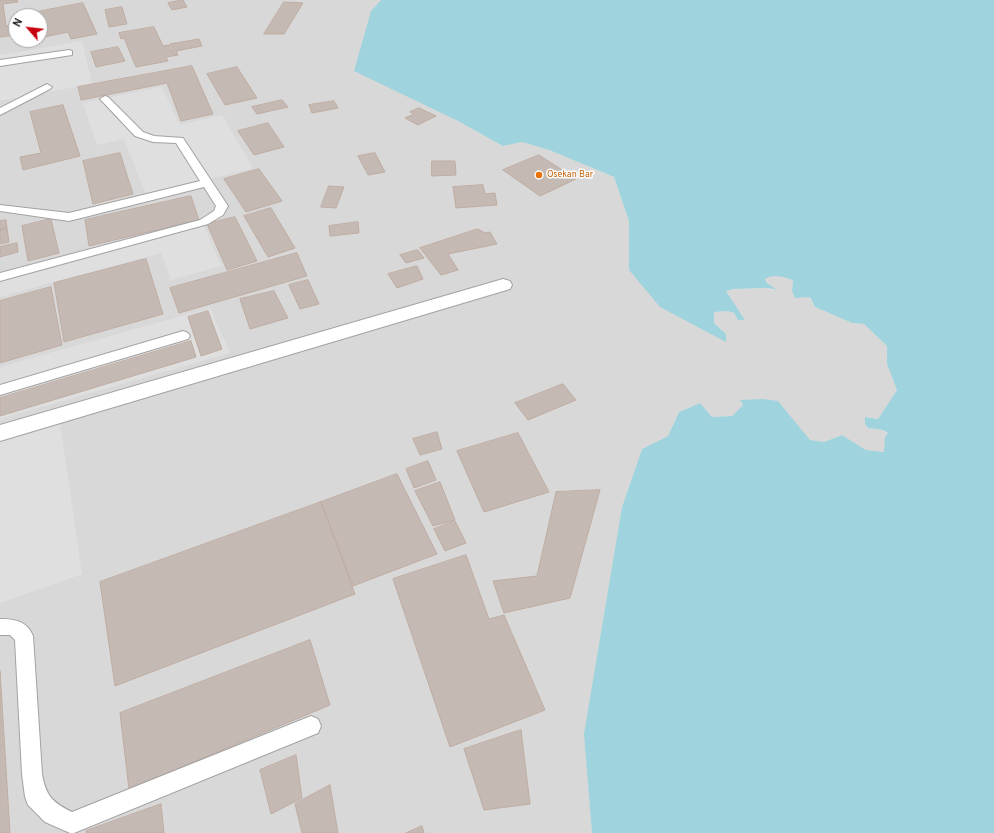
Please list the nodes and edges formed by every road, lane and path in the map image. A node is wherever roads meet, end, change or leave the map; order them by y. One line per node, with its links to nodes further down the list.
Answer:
1 (69, 53): 2 (lane)
2 (0, 63)
3 (47, 87): 5 (lane)
4 (105, 98): 6 (lane)
5 (0, 112)
6 (207, 183): 7 (lane); 8 (lane)
7 (0, 208)
8 (0, 277)
9 (503, 285): 12 (street)
10 (182, 336): 11 (lane)
11 (0, 390)
12 (0, 433)
13 (0, 627): 14 (lane)
14 (311, 726)

